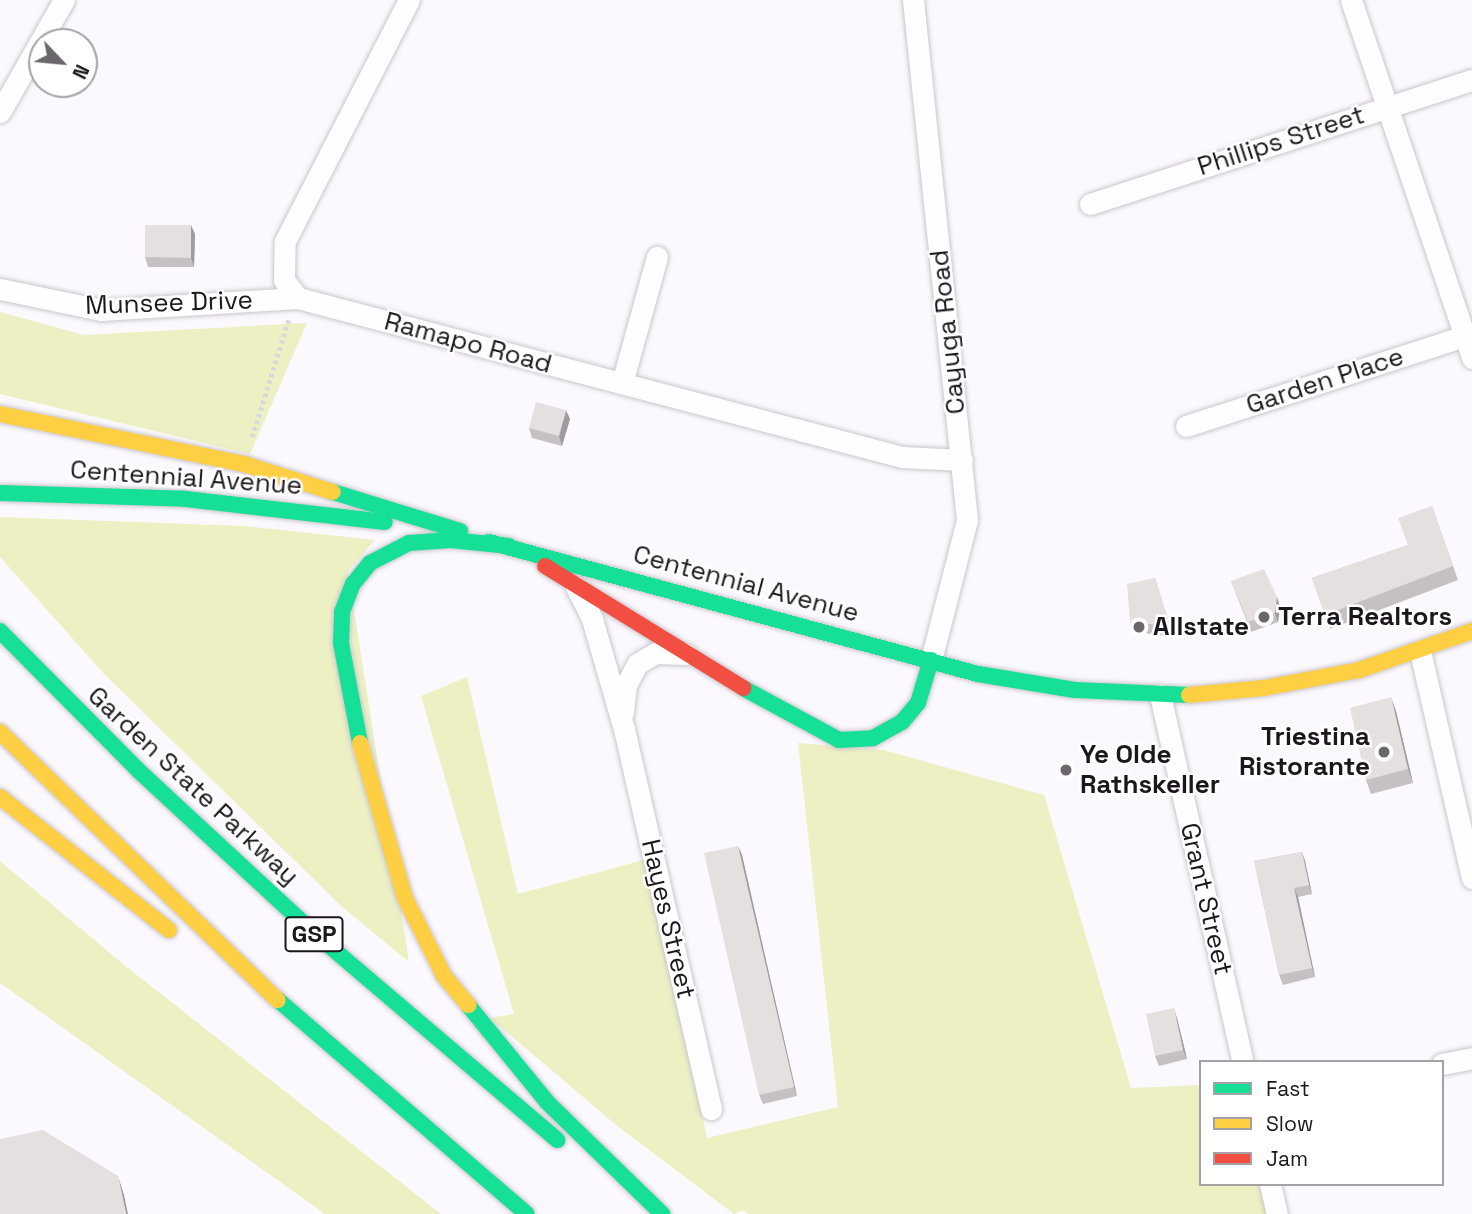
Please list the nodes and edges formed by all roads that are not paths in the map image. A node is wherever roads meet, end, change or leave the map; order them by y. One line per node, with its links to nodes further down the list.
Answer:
1 (64, 0): 7 (street)
2 (409, 0): 11 (street)
3 (913, 0): 17 (street, Cayuga Road)
4 (1351, 0): 6 (street)
5 (1472, 80): 6 (street, Phillips Street)
6 (1385, 107): 8 (street, Phillips Street); 12 (street)
7 (0, 112)
8 (1090, 204)
9 (657, 257): 14 (street)
10 (0, 289): 11 (street, Munsee Drive)
11 (298, 298): 14 (street, Ramapo Road)
12 (1464, 337): 13 (street); 16 (street, Garden Place)
13 (1472, 358)
14 (622, 383): 17 (street, Ramapo Road)
15 (0, 414): 19 (main road)
16 (1186, 426)
17 (962, 460): 25 (street, Cayuga Road)
18 (0, 493): 19 (main road, Centennial Avenue)
19 (509, 546): 20 (main road); 25 (main road, Centennial Avenue); 41 (main road)
20 (574, 582): 24 (main road); 27 (street, Hayes Street)
21 (0, 631): 40 (main road, Garden State Parkway / GSP)
22 (1472, 631): 23 (main road, Centennial Avenue)
23 (1420, 652): 26 (main road, Centennial Avenue); 30 (street)
24 (691, 655): 25 (main road); 27 (street, Hayes Street)
25 (931, 660): 26 (main road, Centennial Avenue)
26 (1160, 695): 34 (street, Grant Street)
27 (624, 729): 36 (street, Hayes Street)
28 (0, 732): 37 (main road, GSP)
29 (0, 797): 31 (main road)
30 (1472, 878)
31 (187, 944)
32 (230, 979): 37 (main road)
33 (1472, 1058): 35 (street)
34 (1243, 1060)
35 (1444, 1064)
36 (711, 1109)
37 (461, 1160): 39 (main road, GSP)
38 (1270, 1186): 42 (street)
39 (527, 1214)
40 (648, 1214)
41 (662, 1214)
42 (1277, 1214)

